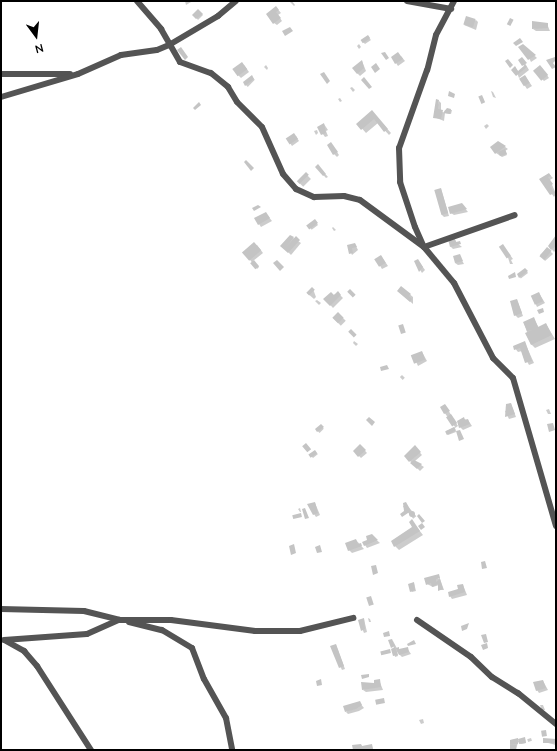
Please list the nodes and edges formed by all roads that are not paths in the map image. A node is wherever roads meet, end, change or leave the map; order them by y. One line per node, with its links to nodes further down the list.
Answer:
1 (137, 1): 6 (street)
2 (236, 1): 6 (street)
3 (407, 1): 5 (street)
4 (454, 1): 5 (street)
5 (451, 9): 11 (street)
6 (169, 45): 8 (street); 11 (street)
7 (1, 74): 8 (street)
8 (78, 74): 9 (street)
9 (1, 97)
10 (515, 215): 11 (street)
11 (424, 247): 12 (street)
12 (556, 526)
13 (1, 609): 15 (street)
14 (353, 618): 15 (street)
15 (119, 620): 17 (street); 20 (street)
16 (417, 620): 18 (street)
17 (3, 640): 19 (street)
18 (556, 724)
19 (91, 750)
20 (232, 750)

